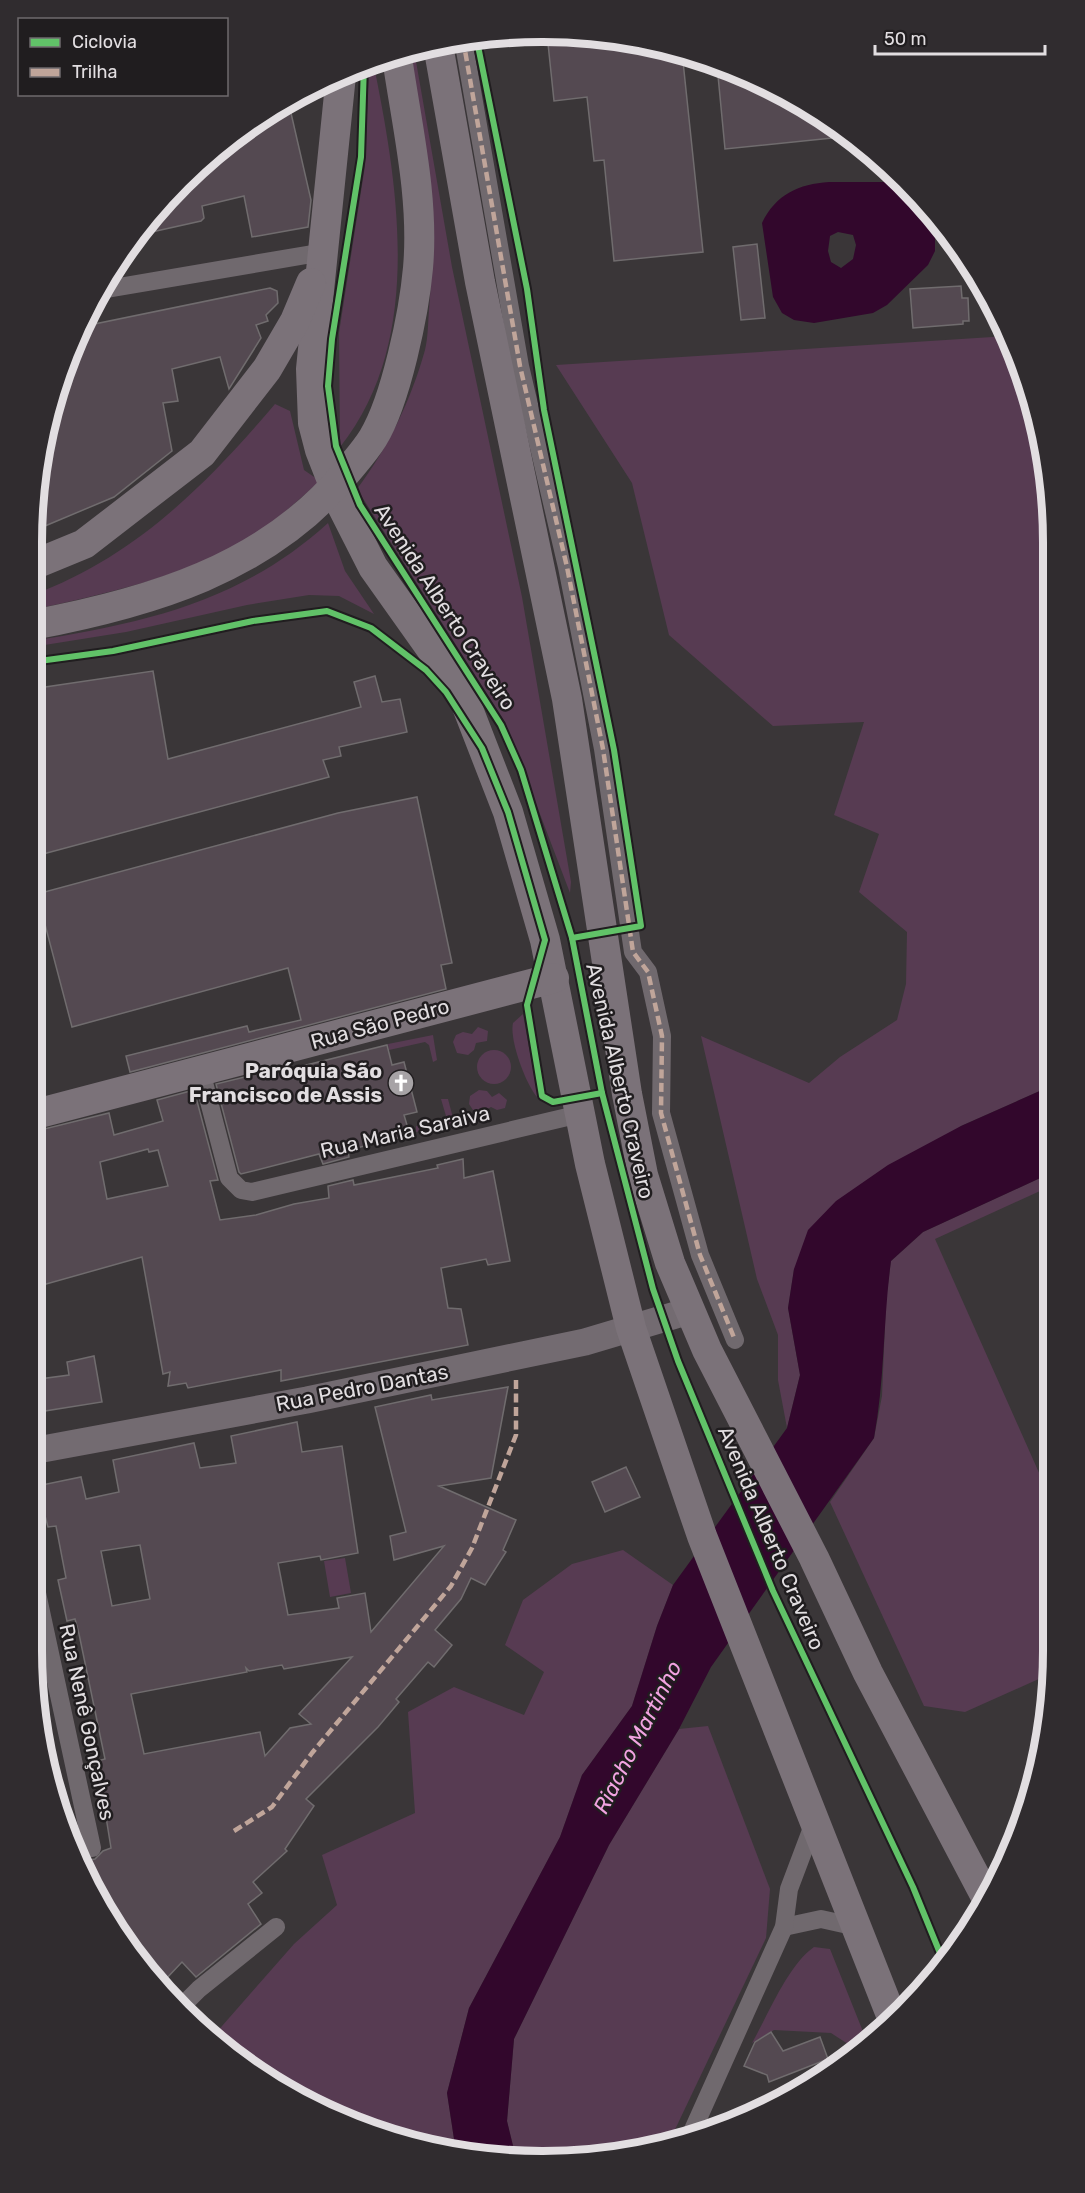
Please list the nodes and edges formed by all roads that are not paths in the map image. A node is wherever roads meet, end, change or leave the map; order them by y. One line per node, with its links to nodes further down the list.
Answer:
1 (466, 48): 15 (street)
2 (439, 53): 13 (main road, Avenida Alberto Craveiro)
3 (399, 64): 8 (main road, bridge)
4 (340, 85): 5 (main road, Avenida Alberto Craveiro)
5 (324, 252): 6 (street); 7 (main road); 9 (main road, Avenida Alberto Craveiro)
6 (111, 288)
7 (42, 561)
8 (42, 623)
9 (554, 978): 10 (main road, Rua São Pedro); 12 (main road, Avenida Alberto Craveiro)
10 (201, 1071): 11 (main road, Rua São Pedro); 12 (street, Rua Maria Saraiva)
11 (42, 1112)
12 (580, 1114): 14 (main road, Avenida Alberto Craveiro)
13 (689, 1311): 14 (main road, Rua Pedro Dantas); 20 (main road, Avenida Alberto Craveiro)
14 (631, 1328): 16 (main road, Rua Pedro Dantas); 18 (main road, Avenida Alberto Craveiro)
15 (735, 1340)
16 (42, 1449)
17 (42, 1623): 19 (street, Rua Nenê Gonçalves)
18 (815, 1818): 21 (street); 22 (main road, Avenida Alberto Craveiro)
19 (85, 1849)
20 (982, 1889)
21 (784, 1927): 22 (street); 26 (street)
22 (857, 1927): 25 (main road, Avenida Alberto Craveiro)
23 (276, 1928): 24 (street)
24 (186, 2002)
25 (889, 2011)
26 (694, 2127)

